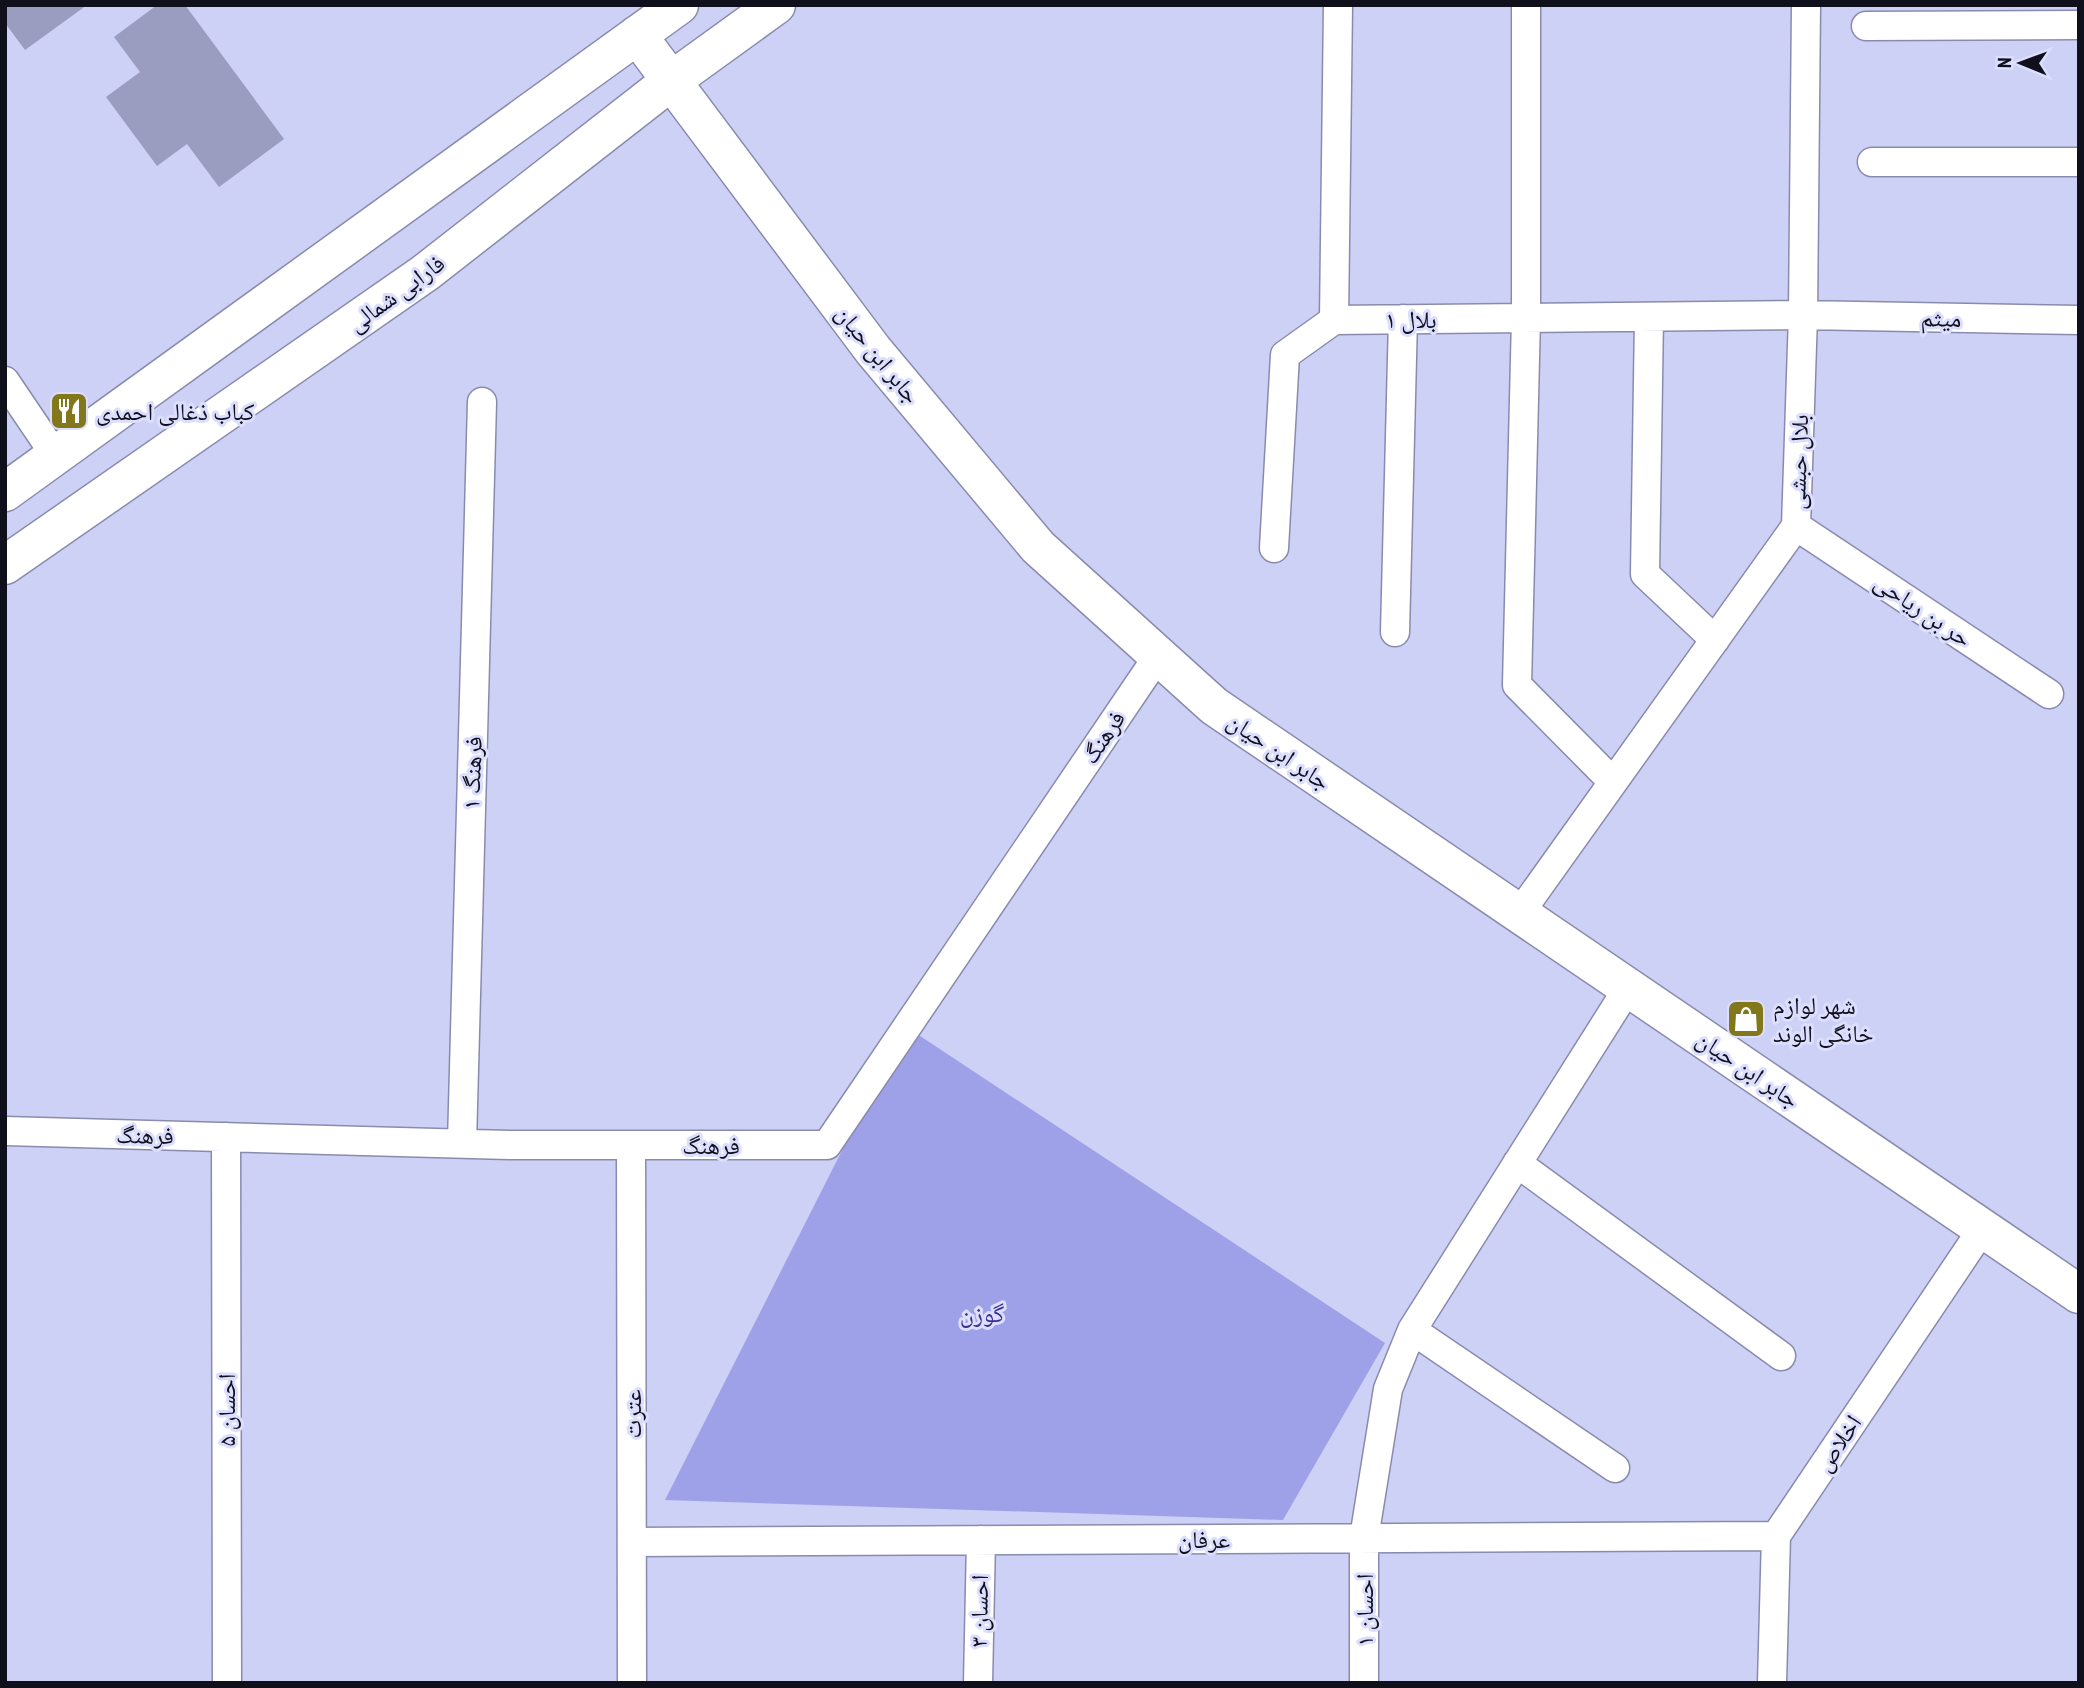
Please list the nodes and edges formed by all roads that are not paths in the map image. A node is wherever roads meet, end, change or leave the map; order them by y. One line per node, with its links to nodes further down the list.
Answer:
1 (679, 5): 8 (street)
2 (776, 5): 9 (street, فارابی شمالی)
3 (1338, 5): 16 (street)
4 (1526, 5): 14 (street)
5 (1806, 5): 12 (street, بلال حبشی)
6 (2079, 25): 7 (street)
7 (1866, 26)
8 (637, 35): 9 (street, جابر ابن حیان); 20 (street)
9 (671, 81): 24 (street, فارابی شمالی); 27 (street, جابر ابن حیان)
10 (1872, 162): 11 (street)
11 (2079, 162)
12 (1803, 315): 13 (street, بلال ۱); 17 (street, میثم); 22 (street, بلال حبشی)
13 (1648, 317): 14 (street, بلال ۱); 26 (street)
14 (1527, 318): 15 (street, بلال ۱); 29 (street)
15 (1403, 319): 16 (street, بلال ۱); 25 (street)
16 (1335, 320): 23 (street)
17 (2079, 320)
18 (5, 381): 20 (street)
19 (482, 402): 34 (street, فرهنگ ۱)
20 (55, 455): 21 (street)
21 (5, 492)
22 (1796, 526): 26 (street, بلال حبشی); 28 (street, حر بن ریاحی)
23 (1274, 548)
24 (5, 565)
25 (1395, 632)
26 (1715, 640): 29 (street, بلال حبشی)
27 (1158, 656): 30 (street, جابر ابن حیان); 35 (street, فرهنگ)
28 (2049, 694)
29 (1613, 782): 30 (street, بلال حبشی)
30 (1519, 914): 31 (street, جابر ابن حیان)
31 (1628, 988): 36 (street, احسان ۱); 37 (street, جابر ابن حیان)
32 (5, 1131): 33 (street, فرهنگ)
33 (226, 1137): 34 (street, فرهنگ); 46 (street, احسان ۵)
34 (462, 1143): 35 (street, فرهنگ)
35 (631, 1145): 45 (street, عترت)
36 (1517, 1163): 39 (street, احسان ۱); 40 (street)
37 (1983, 1228): 38 (street, جابر ابن حیان); 42 (street, اخلاص)
38 (2079, 1294)
39 (1412, 1330): 41 (street); 43 (street, احسان ۱)
40 (1781, 1356)
41 (1615, 1468)
42 (1776, 1536): 43 (street, عرفان); 50 (street)
43 (1364, 1538): 44 (street, عرفان); 49 (street, احسان ۱)
44 (981, 1540): 45 (street, عرفان); 48 (street, احسان ۳)
45 (632, 1542): 47 (street, عترت)
46 (227, 1683)
47 (632, 1683)
48 (978, 1683)
49 (1364, 1683)
50 (1772, 1683)

